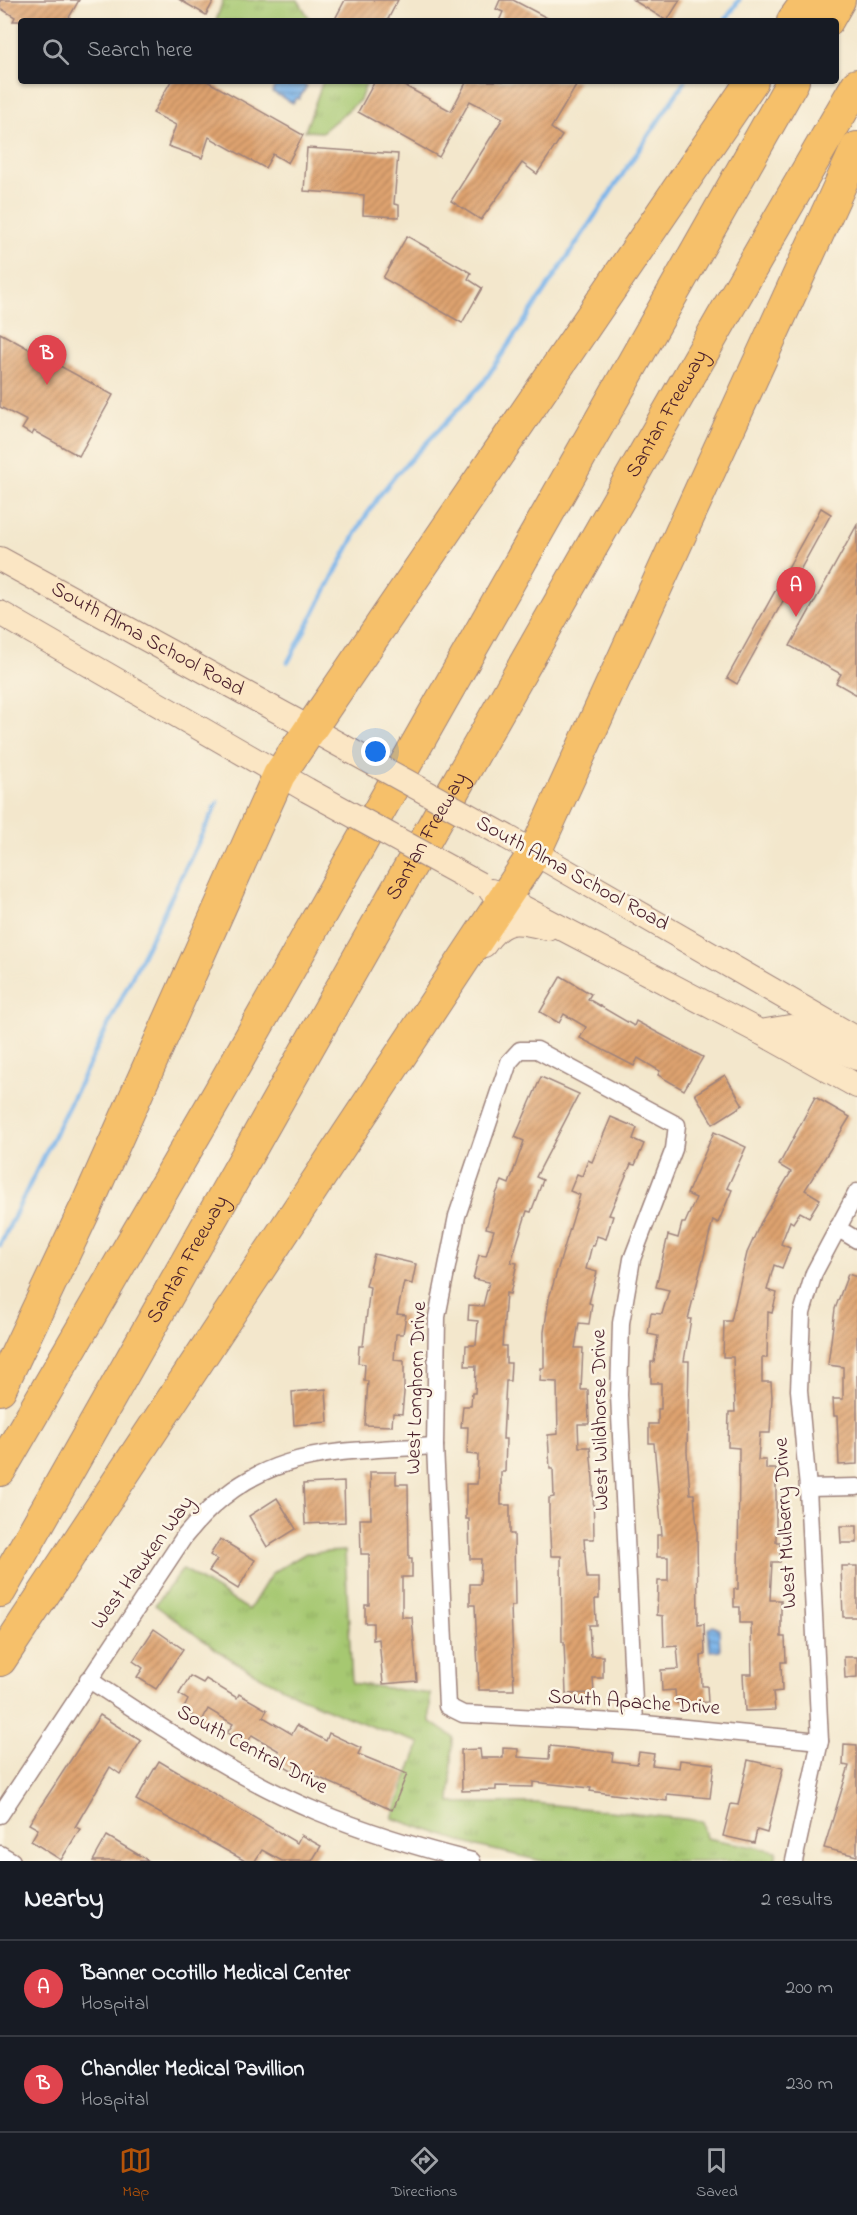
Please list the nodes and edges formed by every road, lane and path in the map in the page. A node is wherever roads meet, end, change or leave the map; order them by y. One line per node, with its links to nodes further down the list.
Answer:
1 (808, 0): 3 (highway)
2 (839, 0): 4 (highway)
3 (796, 18)
4 (829, 18)
5 (750, 84): 11 (highway)
6 (791, 84): 27 (highway)
7 (857, 85): 30 (highway, Santan Freeway)
8 (857, 148): 13 (highway)
9 (0, 559): 11 (main road, South Alma School Road)
10 (0, 613): 12 (main road)
11 (309, 727): 12 (highway); 13 (main road, South Alma School Road, bridge)
12 (279, 775): 14 (main road, bridge); 25 (highway)
13 (535, 852): 14 (highway); 17 (main road, South Alma School Road)
14 (491, 891): 15 (main road); 21 (highway)
15 (576, 936): 16 (main road); 21 (main road)
16 (760, 1032): 19 (main road); 20 (main road)
17 (857, 1039)
18 (520, 1050): 26 (street, West Longhorn Drive); 34 (street, West Wildhorse Drive)
19 (857, 1058)
20 (857, 1086)
21 (341, 1146): 31 (highway)
22 (857, 1192): 23 (street, West Mulberry Drive)
23 (837, 1228): 24 (street); 29 (street, West Mulberry Drive)
24 (857, 1240)
25 (0, 1389)
26 (435, 1446): 32 (street, West Hawken Way); 33 (street, West Longhorn Drive)
27 (0, 1470)
28 (857, 1487): 29 (street)
29 (808, 1488): 35 (street, West Mulberry Drive)
30 (0, 1591)
31 (0, 1660)
32 (88, 1679): 36 (street, West Hawken Way); 38 (street, South Central Drive)
33 (447, 1706): 34 (street, South Apache Drive)
34 (635, 1723): 35 (street, South Apache Drive)
35 (820, 1741): 41 (street, West Mulberry Drive)
36 (0, 1815)
37 (0, 1854): 39 (street)
38 (430, 1856): 40 (street, South Central Drive)
39 (12, 1861)
40 (472, 1861)
41 (794, 1861)

